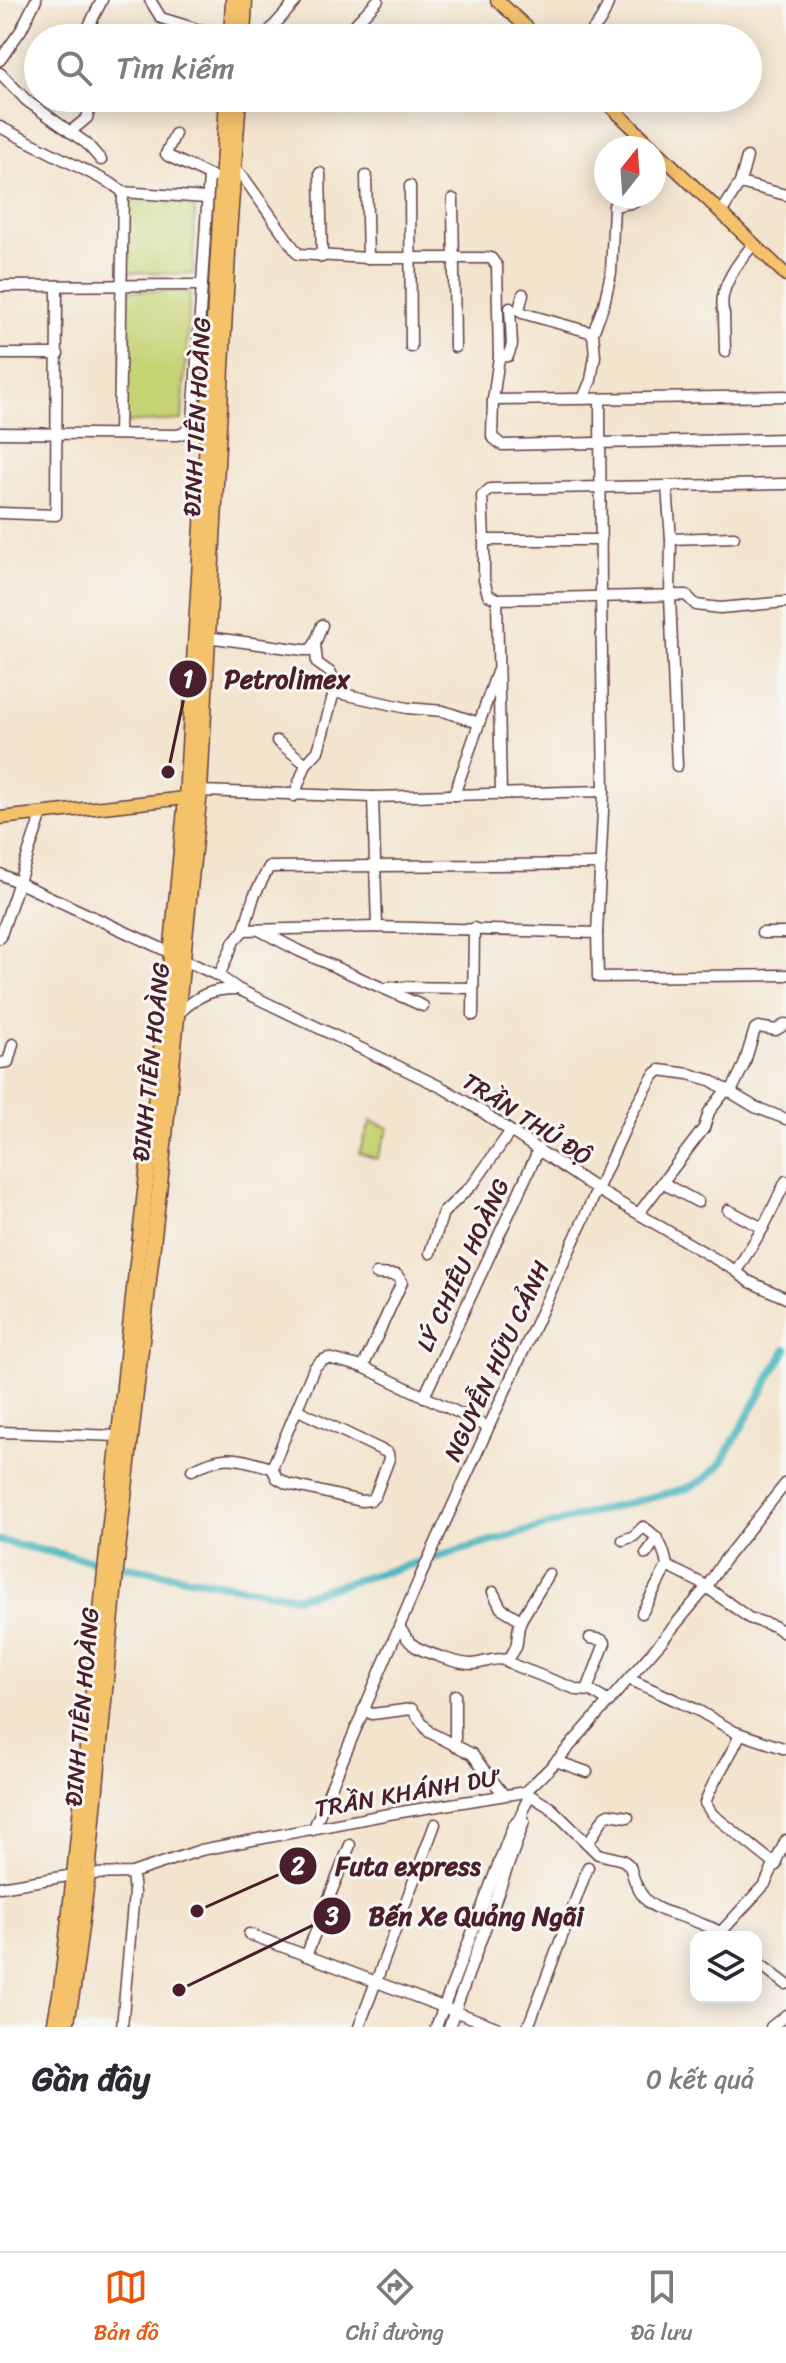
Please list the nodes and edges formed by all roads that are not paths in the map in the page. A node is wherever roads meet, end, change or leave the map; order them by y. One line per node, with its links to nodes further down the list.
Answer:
1 (36, 0): 18 (street)
2 (102, 0): 10 (street)
3 (150, 0): 11 (street)
4 (233, 0): 12 (highway)
5 (245, 0): 13 (highway)
6 (297, 0): 14 (street)
7 (378, 0): 15 (street)
8 (497, 0): 16 (main road)
9 (609, 0): 17 (street)
10 (90, 24)
11 (181, 24)
12 (230, 24)
13 (244, 24)
14 (276, 24)
15 (355, 24)
16 (523, 24)
17 (596, 24)
18 (0, 60)
19 (0, 73): 20 (street)
20 (24, 98)
21 (42, 112): 27 (street)
22 (89, 112): 27 (street)
23 (225, 112): 36 (highway, ĐINH TIÊN HOÀNG)
24 (238, 112): 33 (highway, ĐINH TIÊN HOÀNG)
25 (616, 112): 29 (main road)
26 (0, 127): 39 (street)
27 (70, 132): 31 (street)
28 (175, 134): 36 (street)
29 (639, 136)
30 (747, 157): 37 (street)
31 (101, 160)
32 (666, 162): 44 (main road)
33 (233, 167): 46 (street); 86 (highway, ĐINH TIÊN HOÀNG)
34 (320, 173): 46 (street)
35 (366, 176): 47 (street)
36 (215, 177): 41 (street); 100 (highway, ĐINH TIÊN HOÀNG)
37 (740, 183): 40 (street); 44 (street)
38 (410, 186): 48 (street)
39 (123, 192): 41 (street); 54 (street)
40 (786, 195)
41 (206, 198): 51 (street)
42 (453, 199): 49 (street)
43 (614, 208): 57 (street)
44 (721, 213): 45 (main road)
45 (753, 245): 50 (main road); 60 (street)
46 (322, 257): 47 (street)
47 (368, 258): 48 (street)
48 (412, 258): 49 (street); 58 (street)
49 (455, 258): 59 (street); 63 (street)
50 (786, 275)
51 (201, 285): 54 (street); 69 (street)
52 (0, 286): 53 (street)
53 (57, 286): 54 (street); 62 (street)
54 (122, 286): 69 (street)
55 (523, 294): 57 (street)
56 (510, 308): 63 (street)
57 (593, 333): 65 (street)
58 (411, 347)
59 (455, 347)
60 (725, 352)
61 (0, 354): 62 (street)
62 (58, 354): 70 (street)
63 (499, 357): 66 (street)
64 (786, 396): 67 (street)
65 (583, 399): 66 (street); 67 (street)
66 (493, 400): 72 (street)
67 (600, 400): 72 (street)
68 (0, 433): 70 (street)
69 (119, 434): 70 (street)
70 (56, 435): 76 (street)
71 (786, 439): 72 (street)
72 (601, 443): 74 (street)
73 (786, 484): 75 (street)
74 (601, 487): 75 (street); 79 (street); 80 (street)
75 (667, 487): 78 (street)
76 (0, 513)
77 (734, 537): 78 (street)
78 (671, 539): 81 (street)
79 (484, 540): 80 (street); 83 (street)
80 (601, 540): 82 (street)
81 (670, 596): 82 (street); 84 (street); 93 (street)
82 (601, 598): 83 (street); 95 (street)
83 (497, 599): 88 (street)
84 (786, 602)
85 (322, 625): 87 (street)
86 (207, 637): 87 (street); 94 (highway, ĐINH TIÊN HOÀNG)
87 (315, 644): 89 (street)
88 (499, 667): 90 (street); 96 (street)
89 (334, 692): 90 (street); 92 (street)
90 (479, 723): 97 (street)
91 (277, 741): 92 (street)
92 (306, 764): 98 (street)
93 (677, 766)
94 (200, 791): 98 (street); 100 (highway); 117 (highway, ĐINH TIÊN HOÀNG)
95 (604, 791): 96 (street); 103 (street)
96 (501, 794): 97 (street)
97 (454, 795): 99 (street)
98 (294, 796): 99 (street)
99 (373, 797): 104 (street)
100 (186, 798): 101 (main road); 117 (highway, ĐINH TIÊN HOÀNG)
101 (42, 813): 102 (main road); 106 (street)
102 (0, 818)
103 (601, 864): 104 (street); 112 (street)
104 (375, 868): 107 (street); 110 (street)
105 (0, 874): 106 (street, TRẦN THỦ ĐỘ)
106 (18, 884): 115 (street); 117 (street, TRẦN THỦ ĐỘ)
107 (377, 927): 108 (street); 109 (street)
108 (474, 928): 112 (street); 121 (street)
109 (305, 929): 111 (street); 116 (street)
110 (244, 930): 111 (street); 119 (street)
111 (259, 930): 116 (street)
112 (597, 933): 118 (street)
113 (762, 933): 114 (street)
114 (786, 933)
115 (0, 938)
116 (299, 951): 120 (street)
117 (177, 956): 119 (street, TRẦN THỦ ĐỘ); 124 (highway, ĐINH TIÊN HOÀNG); 133 (highway, ĐINH TIÊN HOÀNG)
118 (786, 975)
119 (219, 976): 122 (street, TRẦN THỦ ĐỘ)
120 (384, 986): 121 (street); 123 (street)
121 (473, 988): 125 (street)
122 (238, 989): 124 (street); 131 (street, TRẦN THỦ ĐỘ)
123 (423, 1006)
124 (178, 1014): 133 (highway, ĐINH TIÊN HOÀNG)
125 (473, 1015)
126 (786, 1024): 129 (street)
127 (13, 1044): 128 (street)
128 (0, 1063)
129 (729, 1091): 130 (street); 134 (street); 136 (street, NGUYỄN HỮU CẢNH)
130 (786, 1119)
131 (510, 1132): 132 (street, TRẦN THỦ ĐỘ); 141 (street)
132 (539, 1149): 136 (street, TRẦN THỦ ĐỘ); 146 (street, LÝ CHIÊU HOÀNG)
133 (154, 1174): 150 (highway, ĐINH TIÊN HOÀNG); 156 (highway, ĐINH TIÊN HOÀNG)
134 (663, 1181): 137 (street); 139 (street)
135 (786, 1181): 140 (street)
136 (596, 1189): 139 (street, TRẦN THỦ ĐỘ); 148 (street, NGUYỄN HỮU CẢNH)
137 (698, 1202)
138 (728, 1210): 140 (street)
139 (639, 1213): 142 (street, TRẦN THỦ ĐỘ)
140 (763, 1228): 142 (street)
141 (430, 1253)
142 (736, 1271): 144 (street, TRẦN THỦ ĐỘ)
143 (376, 1274): 145 (street)
144 (786, 1298)
145 (363, 1367): 146 (street); 147 (street)
146 (424, 1397): 148 (street)
147 (298, 1410): 151 (street); 151 (street)
148 (488, 1427): 164 (street, NGUYỄN HỮU CẢNH)
149 (0, 1432): 150 (street)
150 (119, 1436): 156 (highway, ĐINH TIÊN HOÀNG)
151 (272, 1468): 152 (street)
152 (192, 1470)
153 (785, 1485): 160 (street, TRẦN KHÁNH DƯ)
154 (657, 1538): 155 (street); 157 (street); 158 (street)
155 (623, 1540)
156 (113, 1550): 189 (highway, ĐINH TIÊN HOÀNG)
157 (646, 1554)
158 (667, 1566): 160 (street); 162 (street)
159 (549, 1574): 163 (street)
160 (706, 1588): 165 (street); 168 (street, TRẦN KHÁNH DƯ)
161 (493, 1592): 163 (street)
162 (642, 1613)
163 (521, 1620): 167 (street)
164 (399, 1627): 167 (street); 172 (street)
165 (786, 1634)
166 (590, 1638): 169 (street)
167 (507, 1660): 169 (street)
168 (629, 1679): 171 (street, TRẦN KHÁNH DƯ); 173 (street)
169 (587, 1690): 171 (street)
170 (455, 1695): 174 (street)
171 (609, 1702): 176 (street, TRẦN KHÁNH DƯ)
172 (363, 1710): 174 (street); 182 (street)
173 (740, 1734): 175 (street); 186 (street)
174 (455, 1746): 179 (street)
175 (786, 1749)
176 (556, 1761): 177 (street); 178 (street, TRẦN KHÁNH DƯ)
177 (587, 1772)
178 (528, 1794): 179 (street, TRẦN KHÁNH DƯ); 184 (street); 198 (street)
179 (504, 1795): 182 (street, TRẦN KHÁNH DƯ)
180 (628, 1817): 184 (street)
181 (435, 1824): 196 (street)
182 (313, 1830): 188 (street, TRẦN KHÁNH DƯ)
183 (786, 1840): 186 (street)
184 (588, 1844): 191 (street)
185 (350, 1845): 194 (street)
186 (780, 1862): 192 (street)
187 (588, 1867): 207 (street)
188 (132, 1873): 189 (street, TRẦN KHÁNH DƯ); 202 (street)
189 (81, 1874): 190 (street, TRẦN KHÁNH DƯ); 200 (highway, ĐINH TIÊN HOÀNG); 201 (highway, ĐINH TIÊN HOÀNG)
190 (0, 1887)
191 (718, 1931)
192 (726, 1931)
193 (249, 1934): 194 (street)
194 (306, 1956): 196 (street)
195 (762, 1966): 197 (street)
196 (377, 1981): 198 (street); 203 (street)
197 (786, 1984)
198 (449, 2009): 204 (street); 205 (street); 206 (street)
199 (786, 2015): 208 (street)
200 (54, 2027)
201 (66, 2027)
202 (122, 2027)
203 (359, 2027)
204 (436, 2027)
205 (449, 2027)
206 (496, 2027)
207 (528, 2027)
208 (771, 2027)

